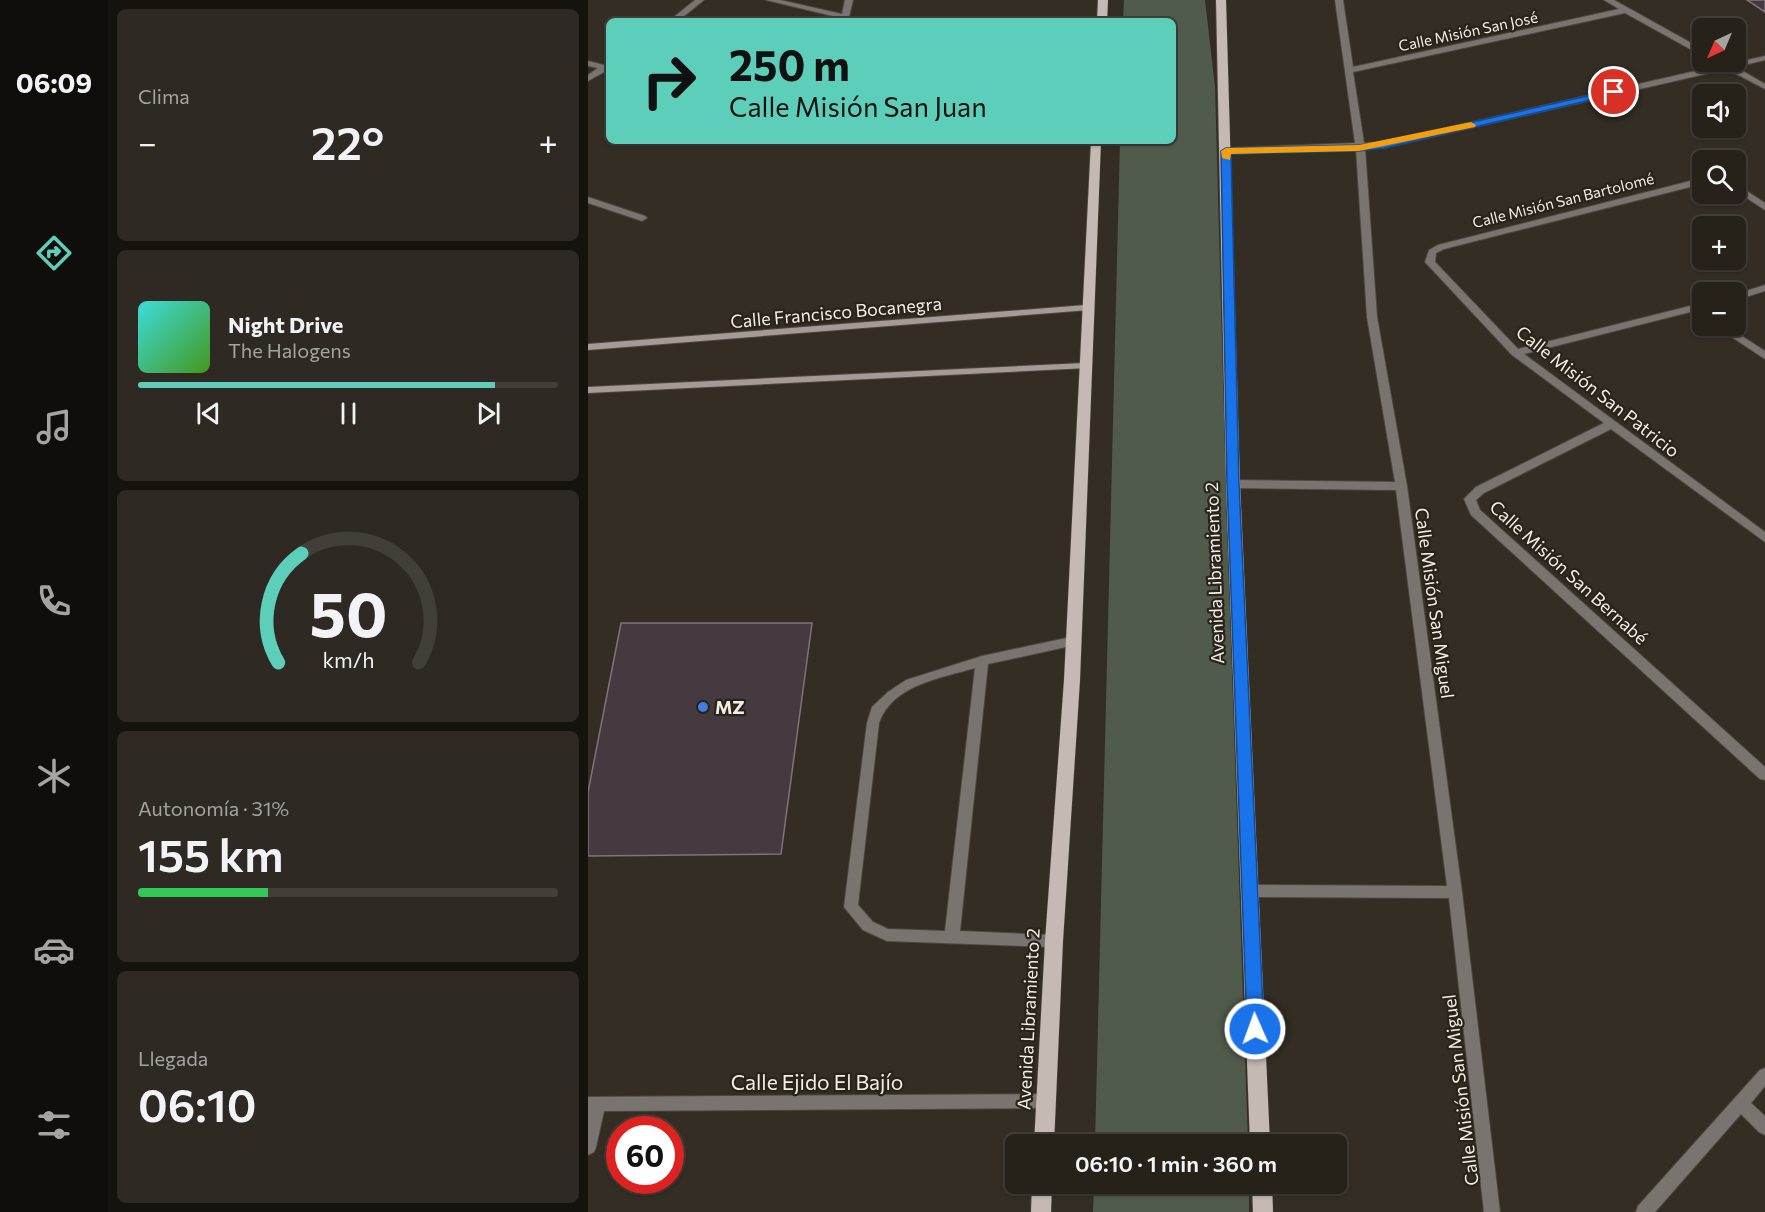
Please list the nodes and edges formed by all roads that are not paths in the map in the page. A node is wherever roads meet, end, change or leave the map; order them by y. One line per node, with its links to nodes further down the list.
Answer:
1 (700, 0): 9 (street)
2 (770, 0): 10 (street)
3 (849, 0): 11 (street)
4 (1103, 0): 12 (main road)
5 (1221, 0): 26 (main road, Avenida Libramiento 2)
6 (1340, 0): 19 (street, Calle Misión San Miguel)
7 (1608, 0): 8 (street)
8 (1627, 10): 13 (street); 19 (street, Calle Misión San José)
9 (677, 18)
10 (840, 18)
11 (844, 18)
12 (1102, 18)
13 (1692, 46)
14 (1765, 58): 15 (street)
15 (1746, 61)
16 (588, 63): 17 (street)
17 (606, 67)
18 (606, 68): 22 (street)
19 (1349, 70): 25 (street, Calle Misión San Miguel)
20 (1692, 72): 25 (street)
21 (1738, 72): 23 (street)
22 (588, 79)
23 (1765, 87)
24 (1096, 144): 35 (main road, Avenida Libramiento 2)
25 (1359, 148): 26 (street); 45 (street, Calle Misión San Miguel)
26 (1226, 151): 44 (main road, Avenida Libramiento 2)
27 (1692, 184): 32 (street, Calle Misión San Bartolomé)
28 (1746, 194): 30 (street)
29 (588, 200): 31 (street)
30 (1765, 207)
31 (642, 218)
32 (1432, 252): 39 (street, Calle Misión San Patricio)
33 (1765, 288): 34 (street)
34 (1746, 294)
35 (1086, 308): 38 (street, Calle Francisco Bocanegra); 41 (main road, Avenida Libramiento 2)
36 (1692, 311): 39 (street)
37 (1735, 336): 40 (street)
38 (588, 347)
39 (1516, 353): 43 (street, Calle Misión San Patricio)
40 (1765, 356)
41 (1084, 366): 42 (street); 47 (main road, Avenida Libramiento 2)
42 (588, 390)
43 (1609, 425): 46 (street, Calle Misión San Patricio); 49 (street, Calle Misión San Bernabé)
44 (1233, 483): 45 (street); 50 (main road, Avenida Libramiento 2)
45 (1401, 486): 51 (street, Calle Misión San Miguel)
46 (1765, 538)
47 (1071, 642): 48 (street); 53 (main road, Avenida Libramiento 2)
48 (982, 661): 52 (street); 52 (street)
49 (1765, 775)
50 (1249, 891): 51 (street); 60 (main road, Avenida Libramiento 2)
51 (1455, 892): 66 (street, Calle Misión San Miguel)
52 (952, 936): 53 (street)
53 (1054, 940): 55 (main road, Avenida Libramiento 2)
54 (1765, 1075): 56 (street)
55 (1046, 1101): 57 (street, Calle Ejido El Bajío); 59 (main road, Avenida Libramiento 2)
56 (1740, 1103): 58 (street); 67 (street)
57 (593, 1104): 61 (street)
58 (1765, 1127)
59 (1044, 1134)
60 (1260, 1134)
61 (588, 1147)
62 (1042, 1194): 64 (main road)
63 (1262, 1194): 65 (main road)
64 (1041, 1212)
65 (1263, 1212)
66 (1492, 1212)
67 (1644, 1212)

